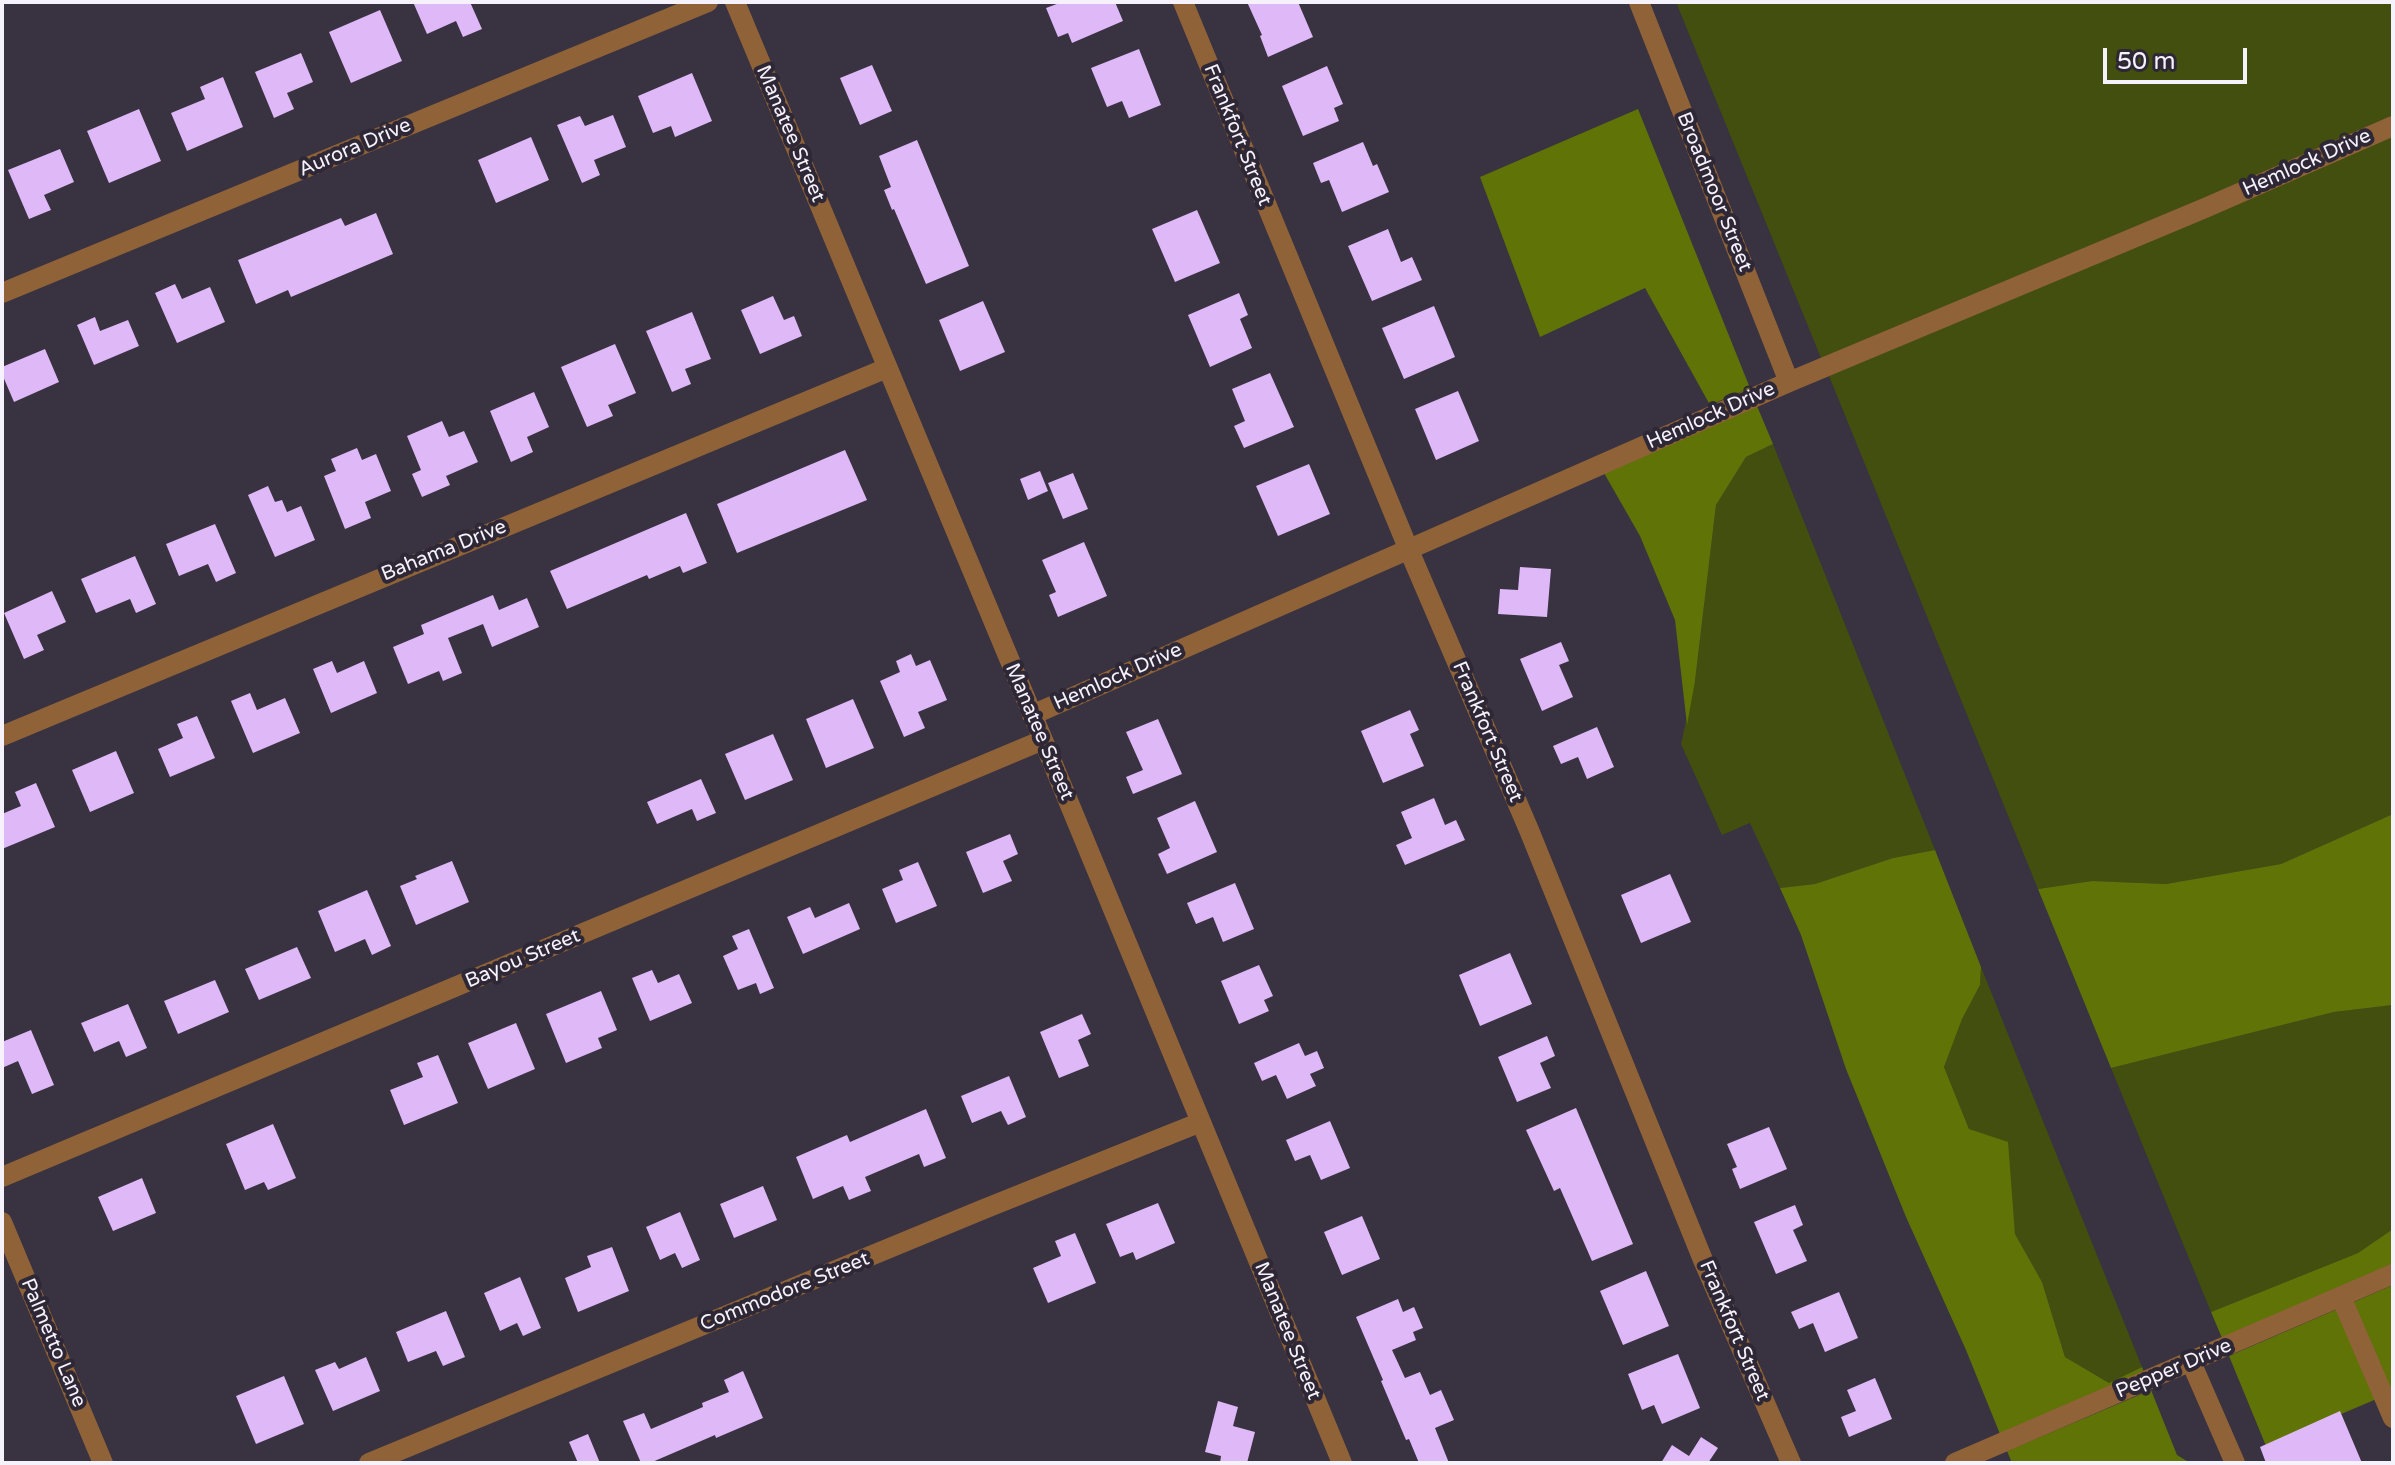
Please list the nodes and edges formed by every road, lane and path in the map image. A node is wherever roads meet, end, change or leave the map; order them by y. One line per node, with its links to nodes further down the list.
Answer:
1 (708, 2): 6 (street, Aurora Drive)
2 (735, 2): 7 (street, Manatee Street)
3 (1183, 2): 9 (street, Frankfort Street)
4 (1639, 2): 8 (street, Broadmoor Street)
5 (2393, 126): 8 (street, Hemlock Drive)
6 (2, 293)
7 (887, 368): 10 (street, Manatee Street); 11 (street, Bahama Drive)
8 (1789, 382): 9 (street, Hemlock Drive)
9 (1408, 548): 10 (street, Hemlock Drive); 23 (street, Frankfort Street)
10 (1032, 715): 12 (street, Manatee Street)
11 (2, 736)
12 (1043, 740): 13 (street, Manatee Street); 14 (street, Bayou Street)
13 (1201, 1122): 21 (street, Commodore Street); 22 (street, Manatee Street)
14 (2, 1177)
15 (2, 1222): 20 (street, Palmetto Lane)
16 (2393, 1274): 17 (street, Pepper Drive)
17 (2341, 1297): 18 (street, Pepper Drive); 19 (street)
18 (2191, 1362): 24 (street, Pepper Drive); 25 (street)
19 (2393, 1418)
20 (103, 1463)
21 (369, 1463)
22 (1342, 1463)
23 (1791, 1463)
24 (1955, 1463)
25 (2235, 1463)

